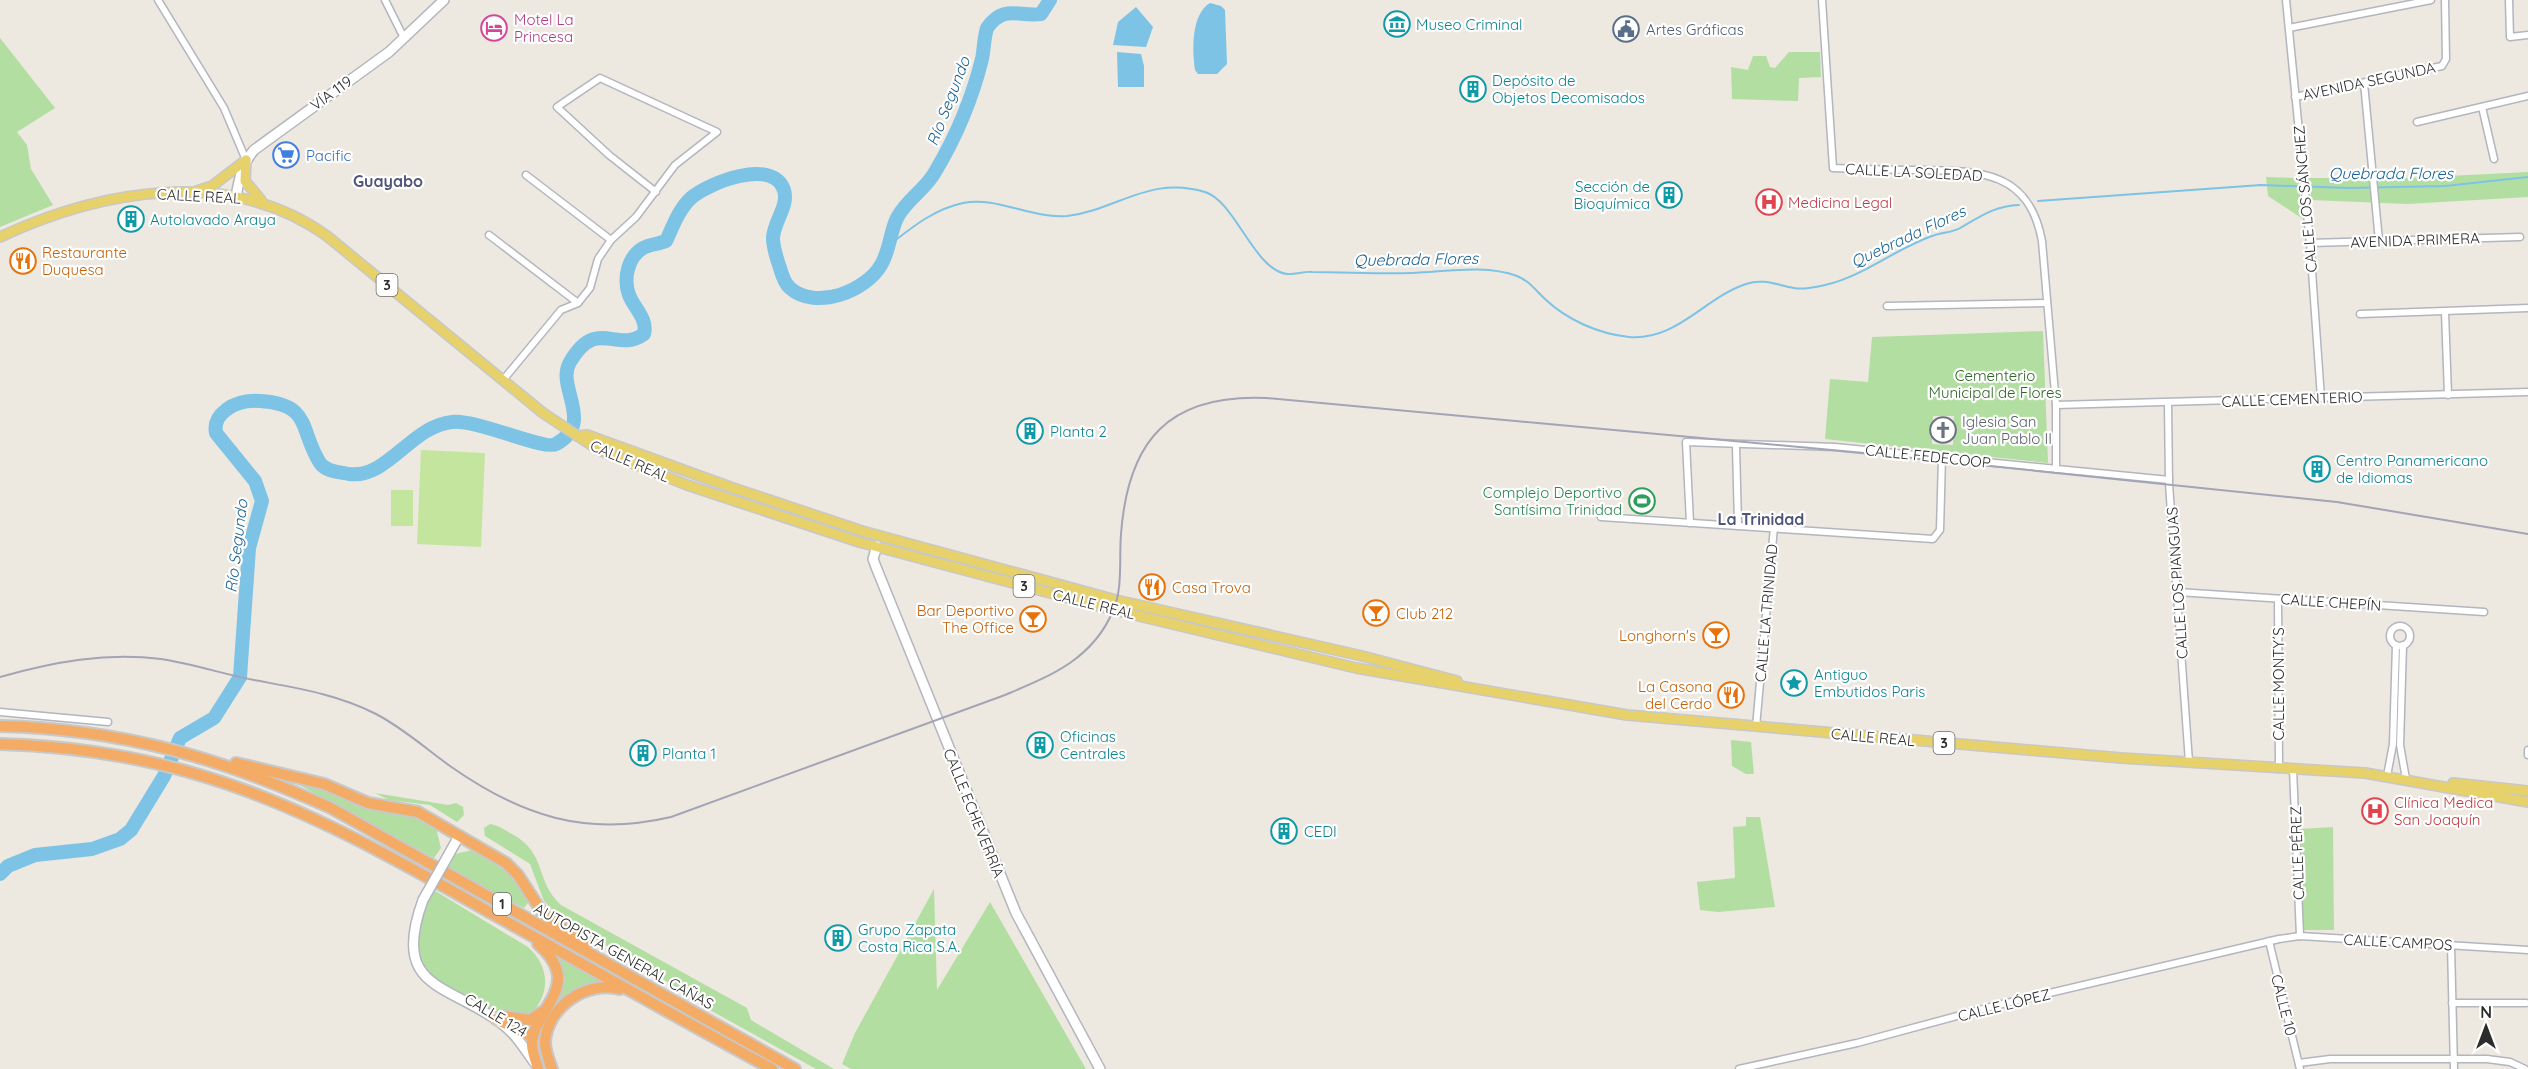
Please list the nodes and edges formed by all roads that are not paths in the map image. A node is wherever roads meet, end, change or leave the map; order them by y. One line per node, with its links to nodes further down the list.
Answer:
1 (158, 0): 18 (street)
2 (385, 0): 11 (street)
3 (444, 0): 11 (street, VÍA 119)
4 (1822, 0): 31 (street, CALLE LA SOLEDAD)
5 (2286, 0): 9 (street, CALLE LOS SÁNCHEZ)
6 (2431, 0): 9 (street)
7 (2445, 0): 12 (street, AVENIDA SEGUNDA)
8 (2509, 0): 10 (street)
9 (2289, 28): 14 (street, CALLE LOS SÁNCHEZ)
10 (2528, 35)
11 (404, 38): 18 (street, VÍA 119)
12 (2364, 83): 14 (street, AVENIDA SEGUNDA); 28 (street)
13 (2528, 96): 15 (street)
14 (2295, 97): 29 (street, CALLE LOS SÁNCHEZ)
15 (2482, 106): 16 (street); 17 (street)
16 (2417, 122)
17 (2494, 159)
18 (246, 160): 21 (main road); 22 (street); 23 (main road)
19 (526, 176): 27 (street)
20 (656, 192): 20 (street); 27 (street)
21 (183, 193): 22 (main road, CALLE REAL / 3); 25 (main road, CALLE REAL / 3)
22 (236, 197): 23 (main road, CALLE REAL / 3)
23 (263, 202): 36 (main road, CALLE REAL / 3)
24 (489, 235): 30 (street)
25 (0, 237)
26 (2520, 237): 28 (street, AVENIDA PRIMERA)
27 (610, 240): 30 (street)
28 (2379, 241): 29 (street, AVENIDA PRIMERA)
29 (2310, 243): 39 (street, CALLE LOS SÁNCHEZ)
30 (578, 303): 36 (street)
31 (2048, 303): 32 (street); 41 (street, CALLE LA SOLEDAD)
32 (1887, 306)
33 (2528, 308): 34 (street)
34 (2445, 312): 35 (street); 38 (street)
35 (2360, 314)
36 (503, 380): 42 (main road, CALLE REAL / 3)
37 (2528, 392): 38 (street, CALLE CEMENTERIO)
38 (2448, 395): 39 (street, CALLE CEMENTERIO)
39 (2321, 398): 40 (street, CALLE CEMENTERIO)
40 (2168, 403): 41 (street, CALLE CEMENTERIO); 47 (street, CALLE LOS PIANGUAS)
41 (2056, 405): 46 (street, CALLE LA SOLEDAD)
42 (577, 436): 45 (main road, CALLE REAL / 3); 48 (main road, CALLE REAL / 3)
43 (1736, 446): 44 (street, CALLE FEDECOOP); 51 (street, CALLE FEDECOOP); 52 (street)
44 (1942, 457): 46 (street, CALLE FEDECOOP); 53 (street, CALLE LA TRINIDAD)
45 (672, 465): 48 (main road); 49 (main road, CALLE REAL / 3)
46 (2056, 469): 47 (street, CALLE FEDECOOP)
47 (2169, 480): 57 (street, CALLE LOS PIANGUAS)
48 (687, 485): 49 (main road); 55 (main road, CALLE REAL / 3)
49 (730, 487): 54 (main road, CALLE REAL / 3)
50 (1601, 517): 51 (street)
51 (1690, 523): 52 (street)
52 (1738, 525): 53 (street)
53 (1774, 527): 68 (street, CALLE LA TRINIDAD)
54 (862, 531): 55 (main road); 56 (main road, CALLE REAL / 3)
55 (877, 546): 56 (main road); 63 (main road, CALLE REAL / 3); 100 (street, CALLE ECHEVERRÍA)
56 (1029, 576): 61 (main road, CALLE REAL / 3)
57 (2178, 592): 58 (street, CALLE CHEPÍN); 74 (street, CALLE LOS PIANGUAS)
58 (2278, 599): 59 (street, CALLE CHEPÍN); 75 (street, CALLE MONTY´S)
59 (2484, 612)
60 (2400, 645): 70 (street)
61 (1331, 648): 62 (main road, CALLE REAL / 3); 63 (main road)
62 (1392, 663): 63 (main road); 64 (main road, CALLE REAL / 3)
63 (1356, 668): 64 (main road, CALLE REAL / 3)
64 (1485, 690): 68 (main road, CALLE REAL / 3)
65 (0, 712): 66 (street)
66 (108, 722)
67 (0, 726): 73 (highway, AUTOPISTA GENERAL CAÑAS / 1)
68 (1756, 727): 74 (main road, CALLE REAL / 3)
69 (0, 744): 82 (highway, AUTOPISTA GENERAL CAÑAS / 1)
70 (2397, 745): 77 (street); 78 (street)
71 (2528, 750): 72 (street)
72 (2528, 755)
73 (202, 756): 81 (highway); 90 (highway, AUTOPISTA GENERAL CAÑAS / 1)
74 (2189, 762): 75 (main road, CALLE REAL / 3)
75 (2279, 769): 76 (main road, CALLE REAL / 3)
76 (2293, 769): 77 (main road, CALLE REAL / 3); 83 (street, CALLE PÉREZ)
77 (2387, 776): 78 (main road, CALLE REAL / 3)
78 (2406, 779): 79 (main road, CALLE REAL / 3); 80 (main road, CALLE REAL / 3)
79 (2528, 791)
80 (2528, 802)
81 (459, 836): 90 (highway); 91 (street, CALLE 124, bridge)
82 (451, 890): 89 (highway); 92 (highway, AUTOPISTA GENERAL CAÑAS / 1)
83 (2300, 936): 84 (street, CALLE CAMPOS); 85 (street, CALLE CAMPOS)
84 (2269, 941): 95 (street, CALLE 10); 101 (street, CALLE LÓPEZ)
85 (2451, 945): 86 (street, CALLE CAMPOS); 87 (street)
86 (2528, 950)
87 (2452, 1003): 88 (street); 94 (street)
88 (2526, 1003)
89 (554, 1009): 91 (highway); 92 (highway); 93 (highway); 97 (highway)
90 (693, 1012): 99 (highway, AUTOPISTA GENERAL CAÑAS / 1)
91 (499, 1018): 93 (highway); 96 (street, CALLE 124)
92 (684, 1021): 98 (highway, AUTOPISTA GENERAL CAÑAS / 1)
93 (533, 1037): 96 (highway); 97 (street, CALLE 124)
94 (2453, 1059): 95 (street); 102 (street); 103 (street)
95 (2299, 1066)
96 (538, 1069)
97 (551, 1069)
98 (772, 1069)
99 (795, 1069)
100 (1100, 1069)
101 (1738, 1069)
102 (2454, 1069)
103 (2525, 1069)

